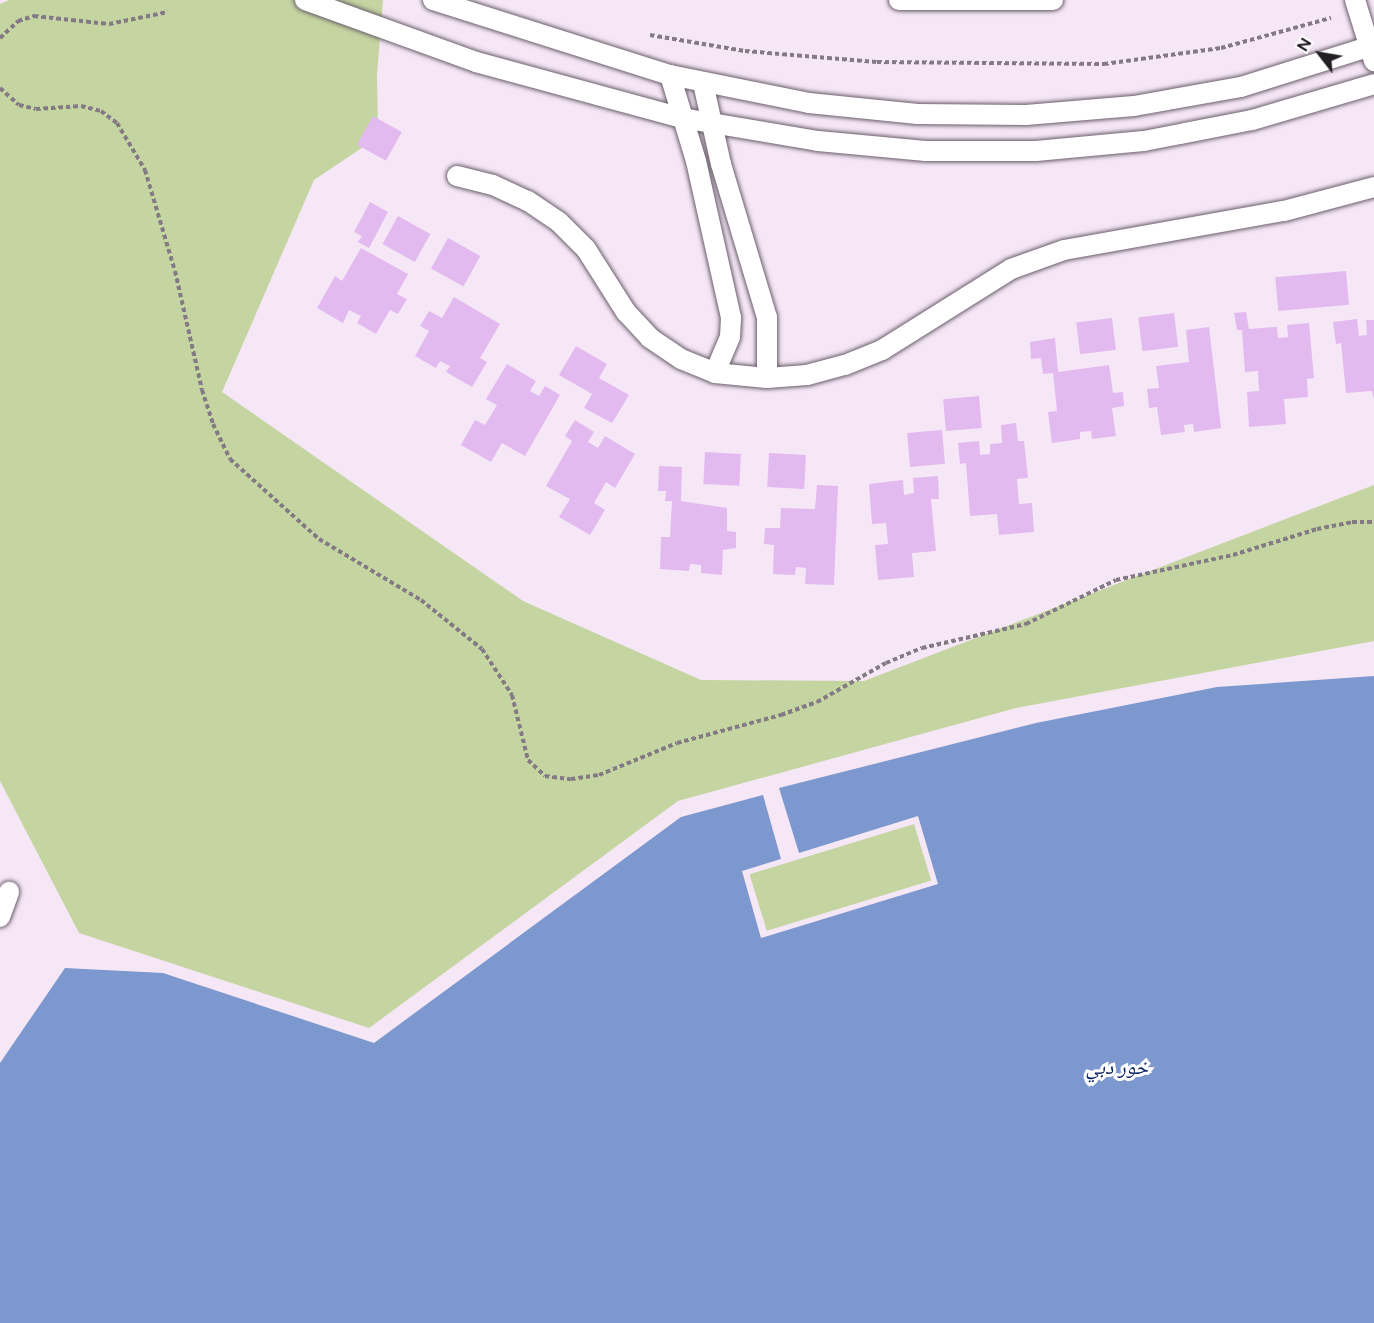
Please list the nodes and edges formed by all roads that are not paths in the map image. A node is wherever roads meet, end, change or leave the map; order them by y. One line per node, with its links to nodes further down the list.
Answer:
1 (305, 0): 10 (lane)
2 (433, 0): 7 (lane)
3 (899, 0): 4 (lane)
4 (1053, 0)
5 (1356, 4): 6 (lane)
6 (1373, 51): 8 (lane)
7 (670, 75): 8 (lane); 10 (lane)
8 (703, 82): 11 (lane)
9 (1374, 84): 11 (lane)
10 (682, 118): 11 (lane); 14 (lane)
11 (711, 121): 15 (lane)
12 (457, 176): 14 (lane)
13 (1374, 187): 15 (lane)
14 (715, 373): 15 (lane)
15 (767, 378)
16 (9, 892): 17 (lane)
17 (0, 917)

